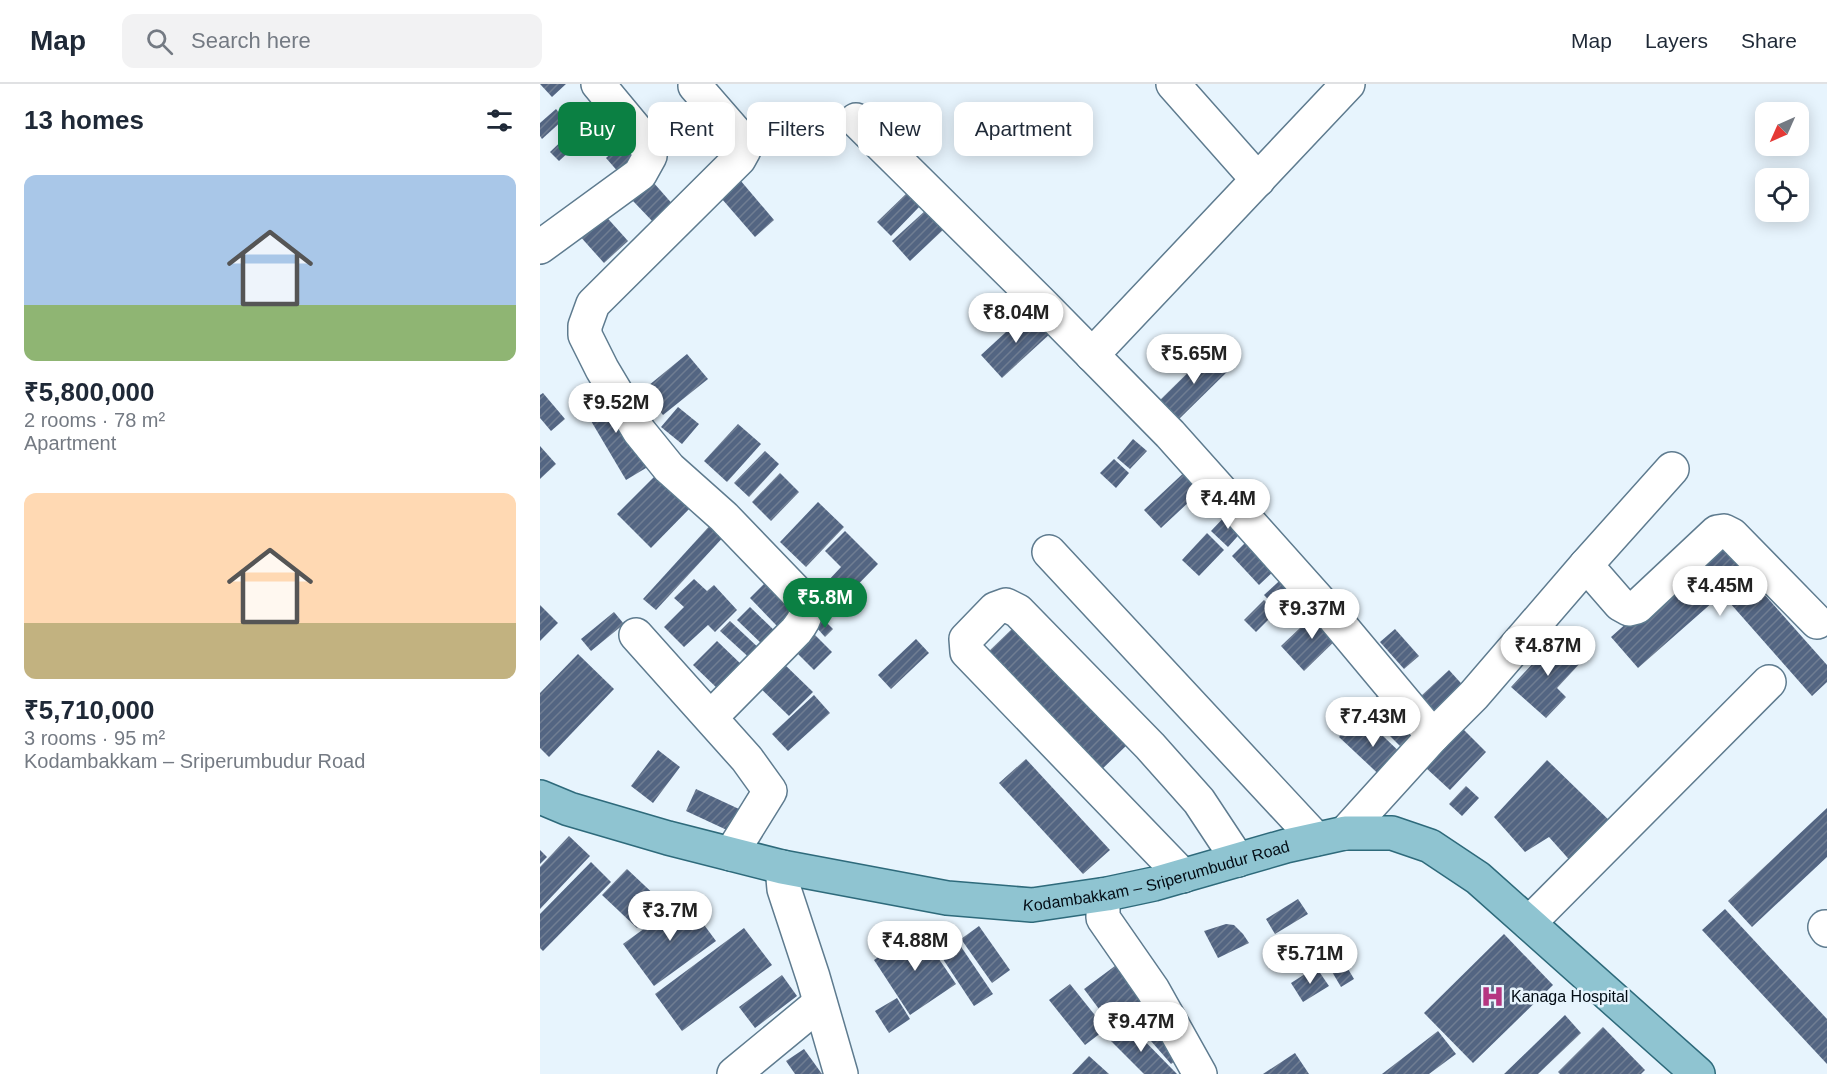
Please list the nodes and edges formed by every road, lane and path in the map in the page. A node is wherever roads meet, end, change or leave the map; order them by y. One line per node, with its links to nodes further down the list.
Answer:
1 (598, 84): 7 (street)
2 (1173, 84): 6 (street)
3 (1348, 84): 6 (street)
4 (695, 86): 15 (street)
5 (856, 120): 8 (street)
6 (1257, 180): 8 (street)
7 (540, 246)
8 (1092, 355): 16 (street)
9 (1672, 469): 11 (street)
10 (1049, 552): 19 (street)
11 (1586, 565): 12 (street); 16 (street)
12 (1817, 622)
13 (636, 635): 15 (street)
14 (1769, 682): 25 (street)
15 (711, 717): 20 (street)
16 (1433, 736): 19 (street)
17 (540, 797): 20 (main road, Kodambakkam – Sriperumbudur Road)
18 (540, 818): 23 (main road, Kodambakkam – Sriperumbudur Road)
19 (1330, 836): 21 (main road, Kodambakkam – Sriperumbudur Road); 25 (main road, Kodambakkam – Sriperumbudur Road)
20 (731, 854): 23 (main road, Kodambakkam – Sriperumbudur Road)
21 (1238, 860): 22 (main road, Kodambakkam – Sriperumbudur Road); 22 (street)
22 (1183, 876): 24 (main road, Kodambakkam – Sriperumbudur Road)
23 (783, 878): 24 (main road, Kodambakkam – Sriperumbudur Road); 26 (street)
24 (1103, 907): 29 (street); 30 (main road, Kodambakkam – Sriperumbudur Road)
25 (1529, 924): 31 (main road, Kodambakkam – Sriperumbudur Road)
26 (820, 1003): 27 (street); 28 (street)
27 (734, 1074)
28 (841, 1074)
29 (1200, 1074)
30 (1667, 1074)
31 (1698, 1074)

